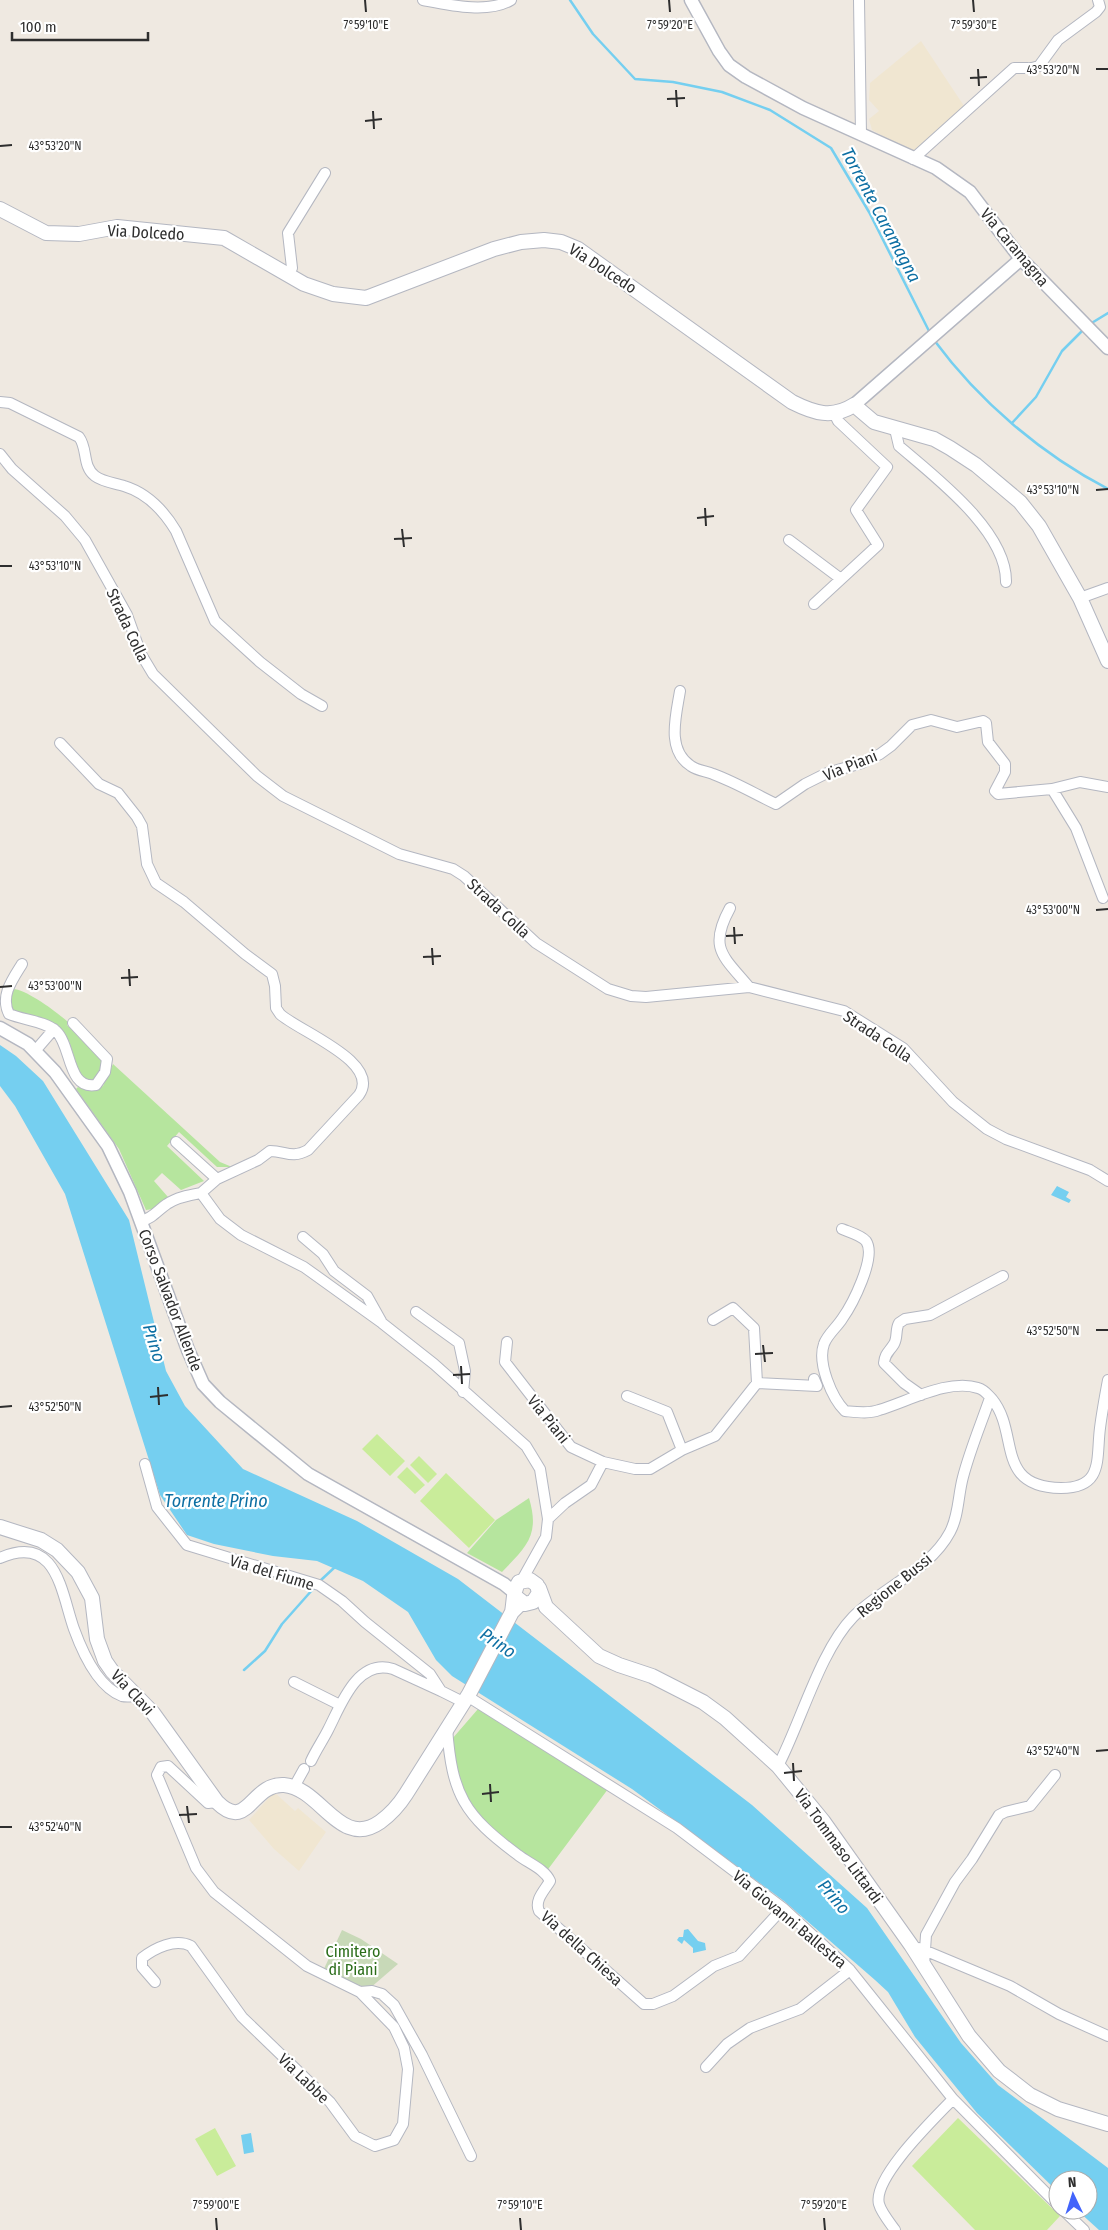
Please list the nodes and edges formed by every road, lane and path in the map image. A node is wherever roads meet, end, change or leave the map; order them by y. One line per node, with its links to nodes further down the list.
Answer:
1 (423, 0): 2 (street)
2 (511, 0)
3 (691, 0): 6 (street, Via Caramagna)
4 (859, 0): 6 (street)
5 (1098, 0): 7 (street)
6 (861, 135): 7 (street, Via Caramagna)
7 (913, 159): 10 (street, Via Caramagna)
8 (325, 173): 11 (street)
9 (0, 209): 11 (main road, Via Dolcedo)
10 (1022, 259): 12 (street, Via Caramagna); 14 (street)
11 (288, 275): 15 (main road, Via Dolcedo)
12 (1108, 348)
13 (0, 402): 26 (street)
14 (854, 405): 15 (main road); 16 (main road)
15 (834, 414): 19 (street)
16 (895, 429): 20 (street); 22 (main road)
17 (0, 454): 33 (street, Strada Colla)
18 (790, 540): 19 (street)
19 (841, 579): 23 (street)
20 (1006, 582)
21 (1108, 588): 22 (street)
22 (1080, 598): 24 (main road)
23 (814, 604)
24 (1108, 661)
25 (680, 691): 29 (street, Via Piani)
26 (322, 706)
27 (60, 743): 39 (street)
28 (1108, 787): 29 (street, Via Piani)
29 (1052, 788): 30 (street)
30 (1102, 898)
31 (730, 908): 33 (street)
32 (22, 964): 36 (street)
33 (750, 987): 40 (street, Strada Colla)
34 (73, 1023): 36 (street)
35 (0, 1028): 37 (street, Corso Salvador Allende)
36 (54, 1029): 37 (street)
37 (35, 1051): 42 (street, Corso Salvador Allende)
38 (176, 1142): 39 (street)
39 (217, 1179): 41 (street)
40 (1108, 1181)
41 (202, 1194): 42 (street); 48 (street)
42 (141, 1221): 65 (street, Corso Salvador Allende)
43 (842, 1229): 54 (street)
44 (303, 1237): 48 (street)
45 (1003, 1276): 54 (street)
46 (416, 1312): 53 (street)
47 (713, 1320): 52 (street)
48 (382, 1323): 53 (street)
49 (507, 1342): 58 (street, Via Piani)
50 (814, 1379): 52 (street)
51 (1108, 1380): 56 (street)
52 (758, 1383): 57 (street, Via Piani)
53 (463, 1392): 60 (street)
54 (921, 1395): 56 (street)
55 (627, 1396): 57 (street)
56 (990, 1398): 74 (street, Regione Bussi)
57 (682, 1450): 58 (street, Via Piani)
58 (603, 1462): 60 (street)
59 (145, 1464): 68 (street, Via del Fiume)
60 (548, 1519): 63 (street)
61 (0, 1527): 69 (main road, Via Clavi)
62 (0, 1558): 69 (street)
63 (535, 1560): 64 (street); 65 (street)
64 (538, 1587): 65 (main road); 65 (main road); 66 (main road, Via Tommaso Littardi)
65 (518, 1596): 66 (main road); 70 (main road)
66 (546, 1608): 74 (main road, Via Tommaso Littardi)
67 (294, 1682): 71 (street)
68 (441, 1691): 70 (street, Via del Fiume); 71 (street, Via del Fiume)
69 (138, 1696): 78 (main road, Via Clavi)
70 (466, 1697): 72 (main road); 79 (street, Via Giovanni Ballestra)
71 (340, 1705): 73 (street, Via del Fiume)
72 (447, 1728): 77 (main road); 79 (street, Via della Chiesa)
73 (311, 1761)
74 (778, 1766): 80 (main road, Via Tommaso Littardi)
75 (304, 1769): 77 (street)
76 (1055, 1775): 80 (street)
77 (294, 1787): 78 (main road)
78 (217, 1802): 83 (street, Via Labbe)
79 (783, 1908): 81 (street, Via Giovanni Ballestra)
80 (917, 1947): 84 (street); 87 (main road, Via Tommaso Littardi)
81 (850, 1970): 85 (street); 86 (street, Via Giovanni Ballestra)
82 (155, 1982): 83 (street, Via Labbe)
83 (360, 1992): 88 (street, Via Labbe)
84 (1108, 2036)
85 (706, 2067)
86 (953, 2099): 89 (street, Via Giovanni Ballestra); 91 (street)
87 (1108, 2124)
88 (471, 2156)
89 (1048, 2195)
90 (1074, 2220): 92 (street)
91 (895, 2230)
92 (1084, 2230)

